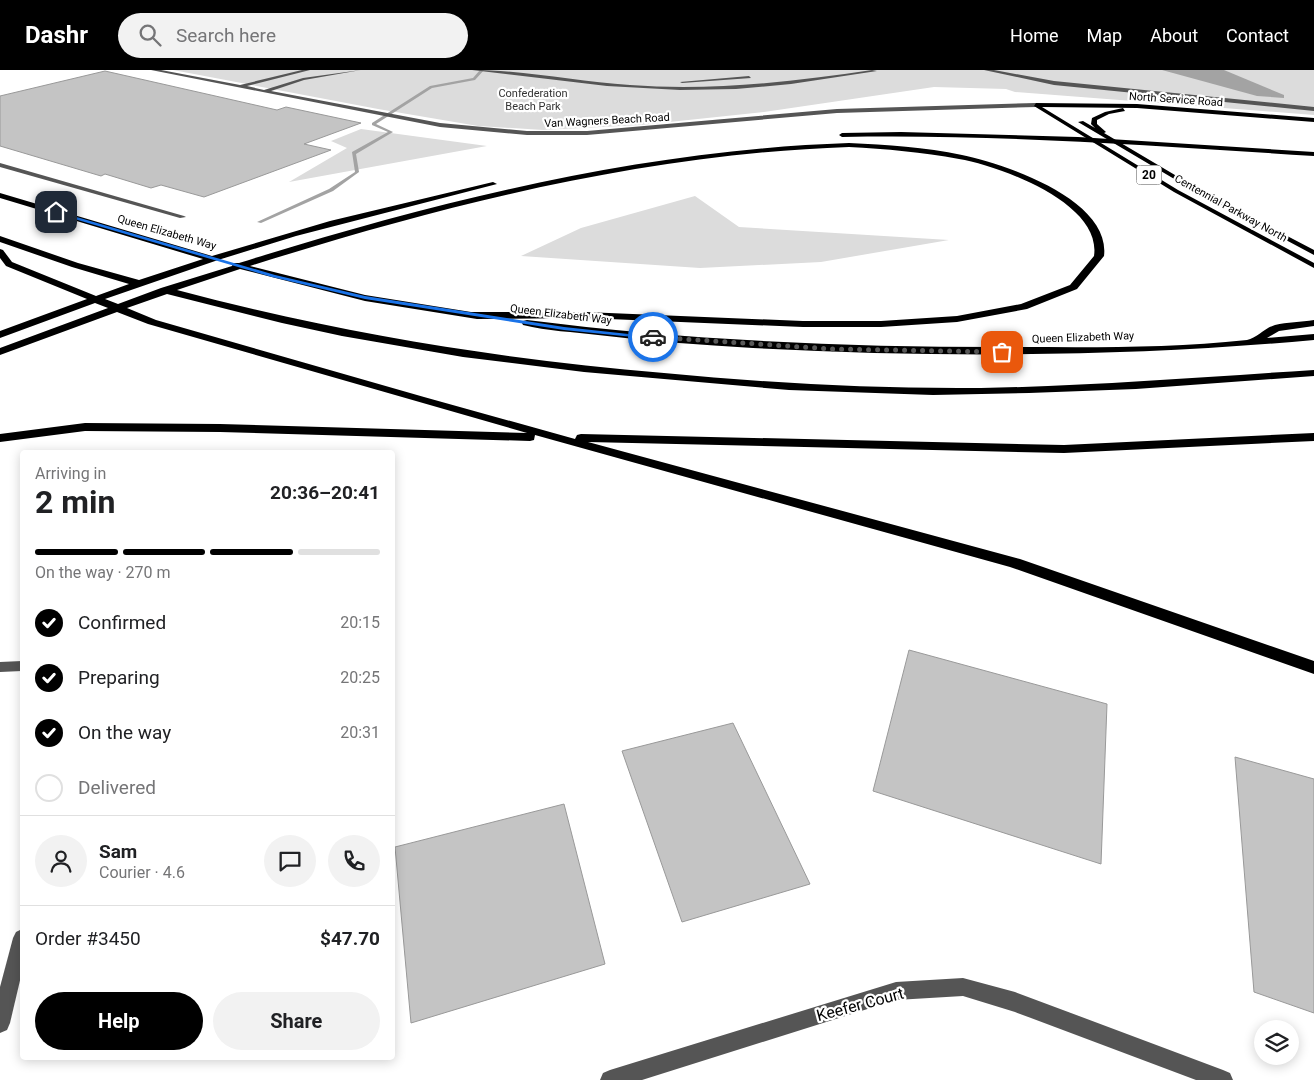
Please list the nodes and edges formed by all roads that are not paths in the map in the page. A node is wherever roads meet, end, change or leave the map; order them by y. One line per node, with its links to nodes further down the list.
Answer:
1 (153, 70): 12 (street, Van Wagners Beach Road)
2 (308, 70): 12 (street)
3 (359, 70): 13 (street)
4 (474, 70): 11 (street)
5 (986, 70): 17 (street)
6 (877, 71): 7 (street); 11 (street)
7 (798, 75)
8 (749, 77): 9 (street); 10 (street); 11 (street)
9 (759, 77)
10 (609, 78)
11 (759, 85)
12 (239, 87): 13 (street, Van Wagners Beach Road)
13 (264, 92): 15 (street, Van Wagners Beach Road)
14 (1051, 104): 15 (main road, North Service Road); 16 (main road, North Service Road); 18 (main road)
15 (1036, 105): 33 (main road, Centennial Parkway North / 20)
16 (1153, 107): 20 (main road, North Service Road); 22 (main road)
17 (1314, 109)
18 (1066, 113)
19 (1073, 117): 22 (main road, Centennial Parkway North / 20)
20 (1314, 120)
21 (833, 136): 25 (highway)
22 (1105, 136): 32 (main road, Centennial Parkway North / 20)
23 (807, 138): 24 (highway)
24 (668, 153)
25 (1314, 154)
26 (0, 165): 29 (street)
27 (502, 182): 36 (highway)
28 (0, 195): 34 (highway, Queen Elizabeth Way)
29 (182, 217)
30 (0, 239): 40 (highway)
31 (0, 252): 45 (highway)
32 (1314, 253)
33 (1314, 266)
34 (468, 315): 38 (highway, Queen Elizabeth Way); 39 (highway)
35 (1314, 323): 38 (highway)
36 (0, 334)
37 (1314, 337): 38 (highway, Queen Elizabeth Way)
38 (1249, 344)
39 (0, 352)
40 (1314, 374)
41 (1314, 437): 42 (highway)
42 (0, 438)
43 (20, 666): 44 (street)
44 (0, 667)
45 (1314, 668)
46 (20, 946): 47 (street)
47 (0, 1023)
48 (610, 1080): 49 (street, Keefer Court)
49 (1224, 1080)

